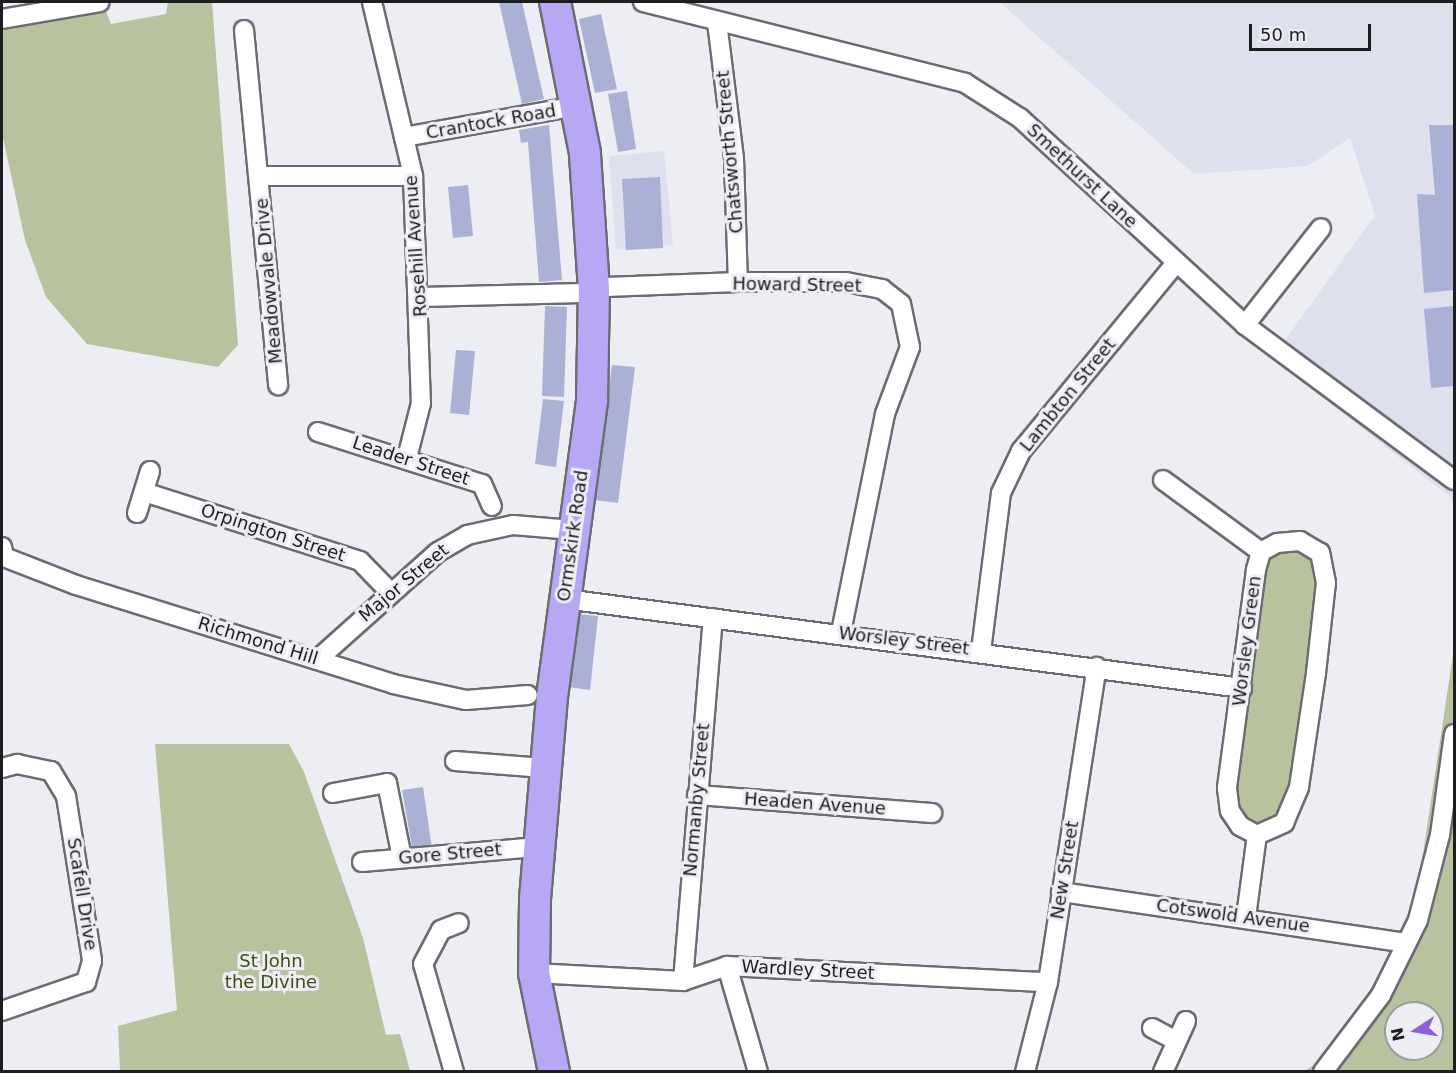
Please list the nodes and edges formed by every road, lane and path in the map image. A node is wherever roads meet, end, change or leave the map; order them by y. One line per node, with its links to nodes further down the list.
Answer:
1 (100, 2): 6 (street)
2 (372, 2): 9 (street, Rosehill Avenue)
3 (555, 2): 8 (highway, Ormskirk Road)
4 (643, 2): 5 (street, Smethurst Lane)
5 (706, 14): 13 (street, Smethurst Lane); 14 (street, Chatsworth Street)
6 (2, 19)
7 (244, 30): 10 (street, Meadowvale Drive)
8 (578, 106): 9 (street, Crantock Road); 15 (highway, Ormskirk Road)
9 (404, 137): 11 (street, Rosehill Avenue)
10 (260, 176): 11 (street, Meadowvale Drive); 18 (street, Meadowvale Drive)
11 (413, 176): 16 (street, Rosehill Avenue)
12 (1321, 228): 17 (street)
13 (1176, 263): 17 (street, Smethurst Lane); 34 (street, Lambton Street)
14 (738, 282): 15 (street, Howard Street); 33 (street, Howard Street)
15 (594, 290): 16 (street, Howard Street); 27 (highway, Ormskirk Road)
16 (421, 297): 20 (street, Rosehill Avenue)
17 (1245, 325): 23 (street, Smethurst Lane)
18 (278, 385)
19 (318, 432): 20 (street, Leader Street)
20 (407, 458): 25 (street, Leader Street)
21 (150, 471): 24 (street)
22 (1162, 480): 29 (street)
23 (1455, 480)
24 (144, 492): 26 (street); 30 (street, Orpington Street)
25 (492, 506)
26 (137, 513)
27 (573, 530): 30 (street, Major Street); 31 (highway, Ormskirk Road)
28 (2, 547): 35 (street, Richmond Hill)
29 (1261, 552): 37 (street, Worsley Green); 46 (street, Worsley Green)
30 (390, 592): 35 (street, Major Street)
31 (565, 599): 32 (street, Worsley Street); 42 (highway, Ormskirk Road)
32 (713, 618): 33 (street, Worsley Street); 44 (street, Normanby Street)
33 (841, 633): 34 (street, Worsley Street)
34 (981, 651): 36 (street, Worsley Street)
35 (317, 660): 38 (street, Richmond Hill)
36 (1097, 667): 37 (street, Worsley Street); 50 (street, New Street)
37 (1242, 688): 46 (street, Worsley Green)
38 (528, 695)
39 (1455, 734): 53 (street)
40 (454, 761): 42 (street)
41 (2, 768): 58 (street, Scafell Drive)
42 (544, 768): 47 (highway, Ormskirk Road)
43 (333, 793): 48 (street)
44 (697, 795): 45 (street, Headen Avenue); 56 (street, Normanby Street)
45 (932, 813)
46 (1257, 835): 51 (street)
47 (538, 847): 48 (street, Gore Street); 55 (highway, Ormskirk Road)
48 (402, 858): 49 (street, Gore Street)
49 (363, 862)
50 (1061, 892): 51 (street, Cotswold Avenue); 57 (street, New Street)
51 (1246, 917): 53 (street, Cotswold Avenue)
52 (459, 923): 62 (street)
53 (1405, 943): 67 (street)
54 (727, 966): 56 (street, Wardley Street); 57 (street, Wardley Street); 64 (street)
55 (534, 973): 56 (street, Wardley Street); 63 (highway, Ormskirk Road)
56 (683, 981)
57 (1048, 982): 65 (street, New Street)
58 (2, 1011)
59 (1186, 1020): 61 (street)
60 (1152, 1028): 61 (street)
61 (1176, 1041): 66 (street)
62 (454, 1071)
63 (554, 1071)
64 (758, 1071)
65 (1025, 1071)
66 (1163, 1071)
67 (1323, 1071)

